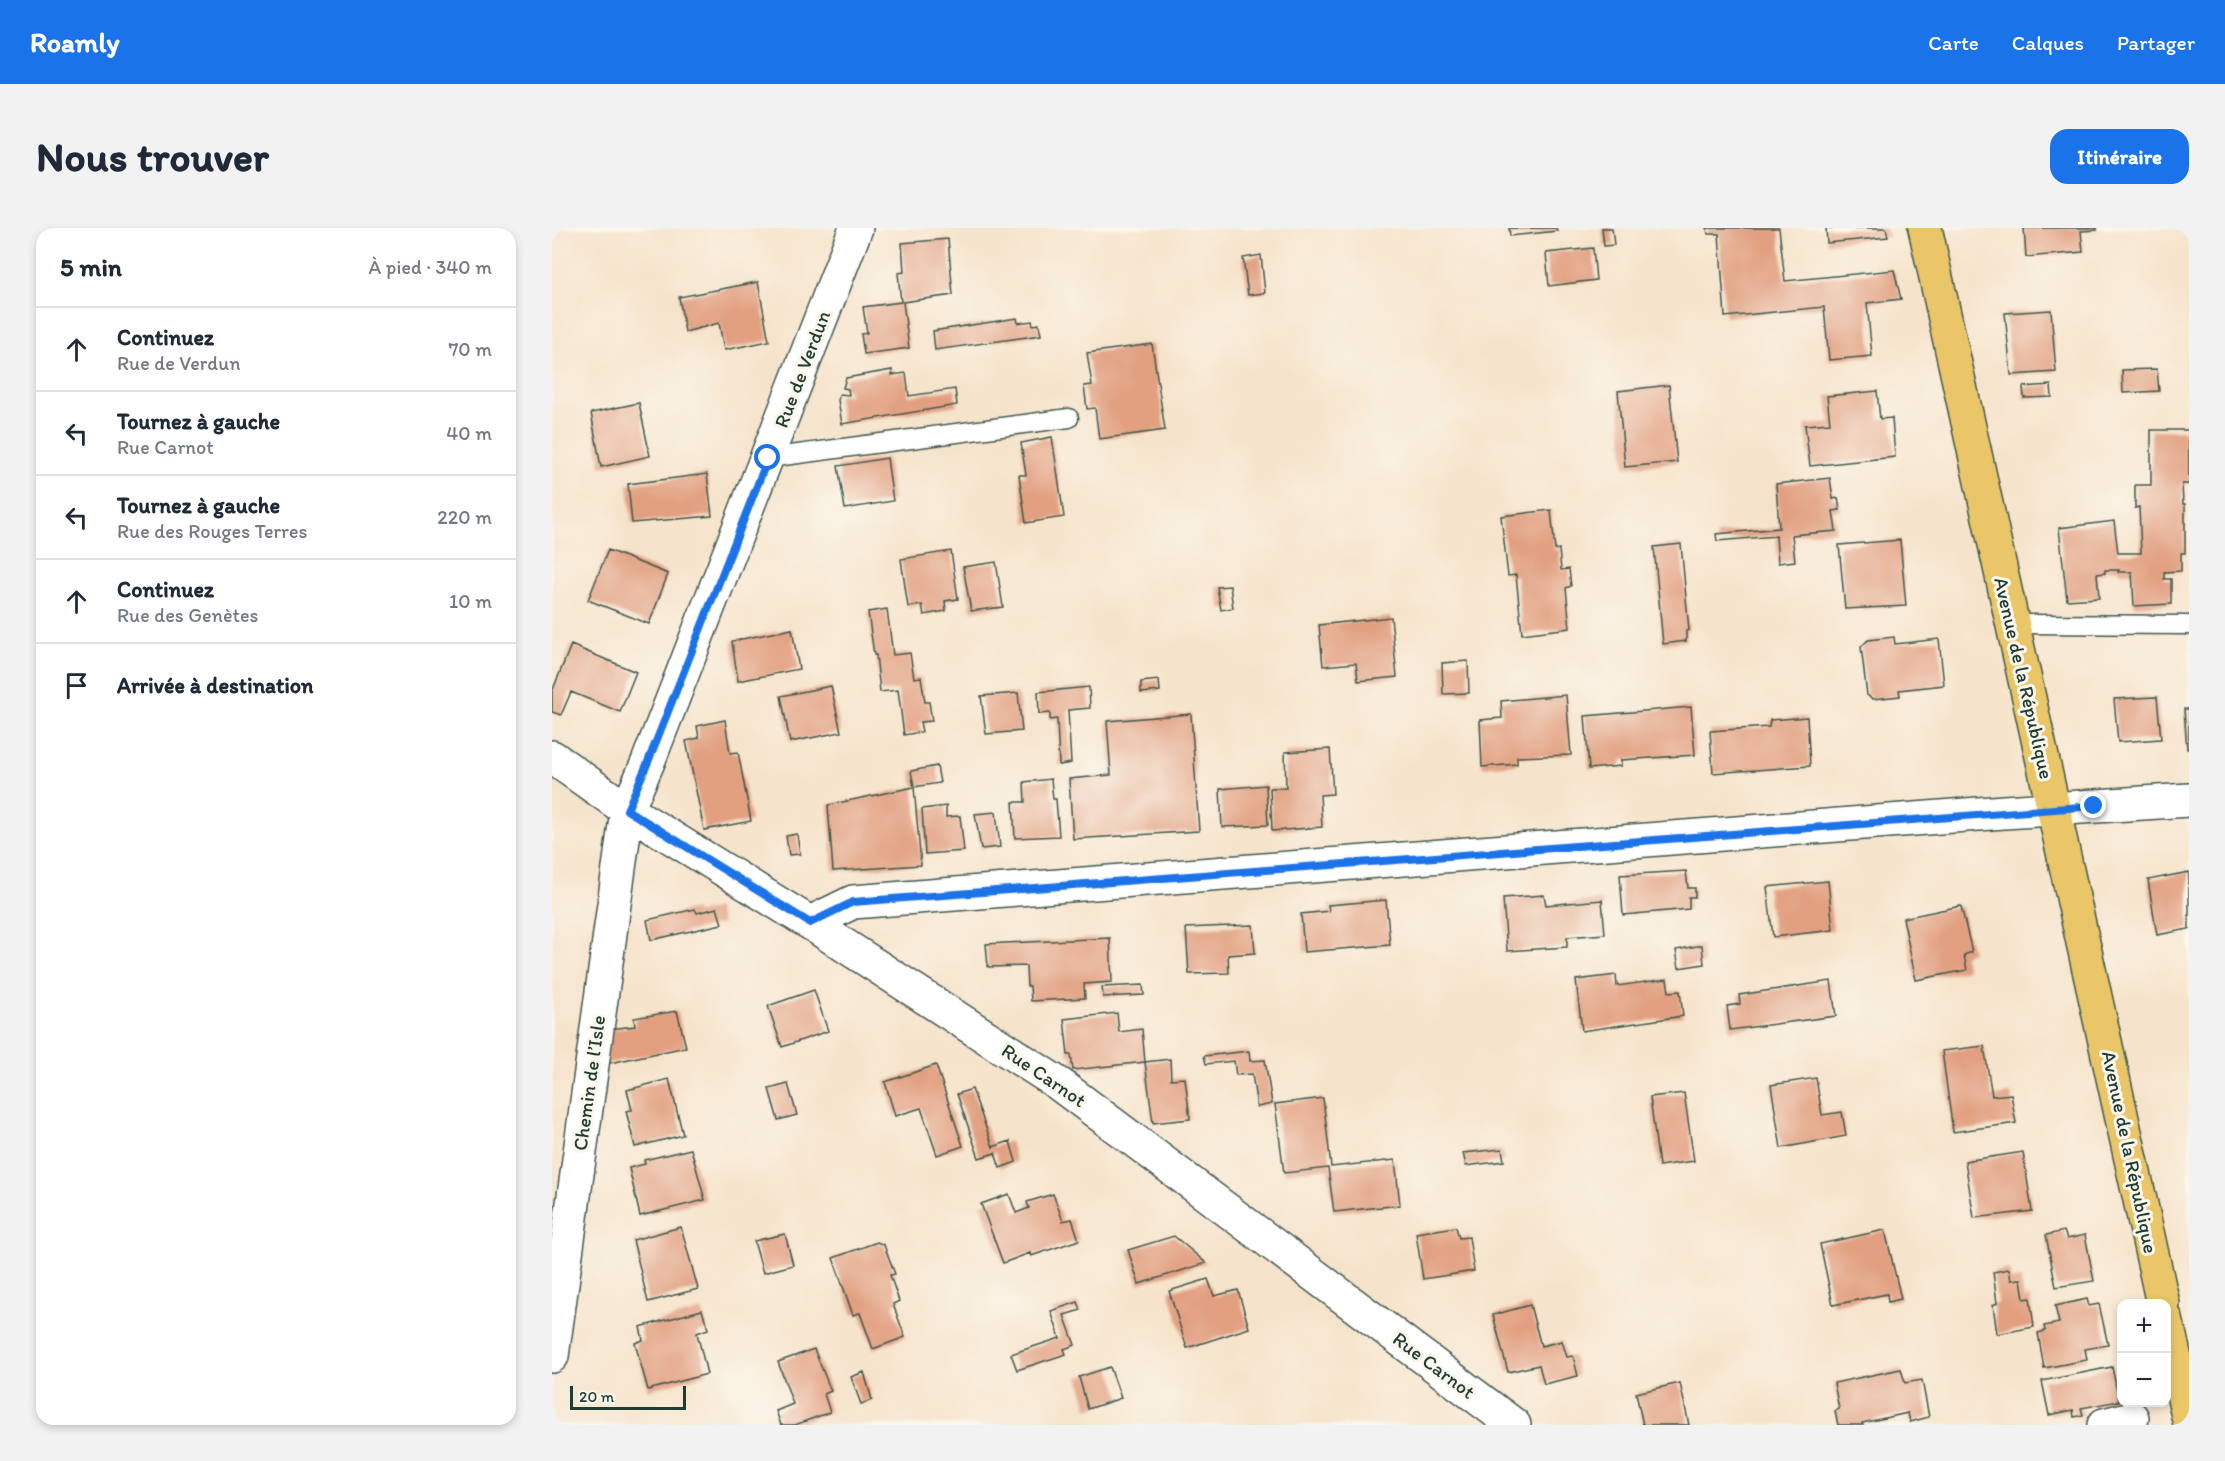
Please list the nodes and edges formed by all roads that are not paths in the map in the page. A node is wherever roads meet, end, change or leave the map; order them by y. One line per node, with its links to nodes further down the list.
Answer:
1 (856, 228): 4 (street, Rue de Verdun)
2 (1925, 228): 5 (main road, Avenue de la République)
3 (1069, 418): 4 (lane)
4 (768, 458): 9 (street, Rue de Verdun)
5 (2012, 624): 6 (lane); 10 (main road, Avenue de la République)
6 (2189, 625)
7 (552, 757): 9 (street, Rue Carnot)
8 (2189, 800): 10 (street)
9 (627, 810): 11 (street, Rue Carnot); 14 (street, Chemin de l’Isle)
10 (2054, 810): 11 (street); 12 (main road, Avenue de la République)
11 (810, 923): 16 (street, Rue Carnot)
12 (2162, 1299)
13 (2171, 1341): 15 (main road)
14 (552, 1356)
15 (2189, 1420)
16 (1514, 1425)

